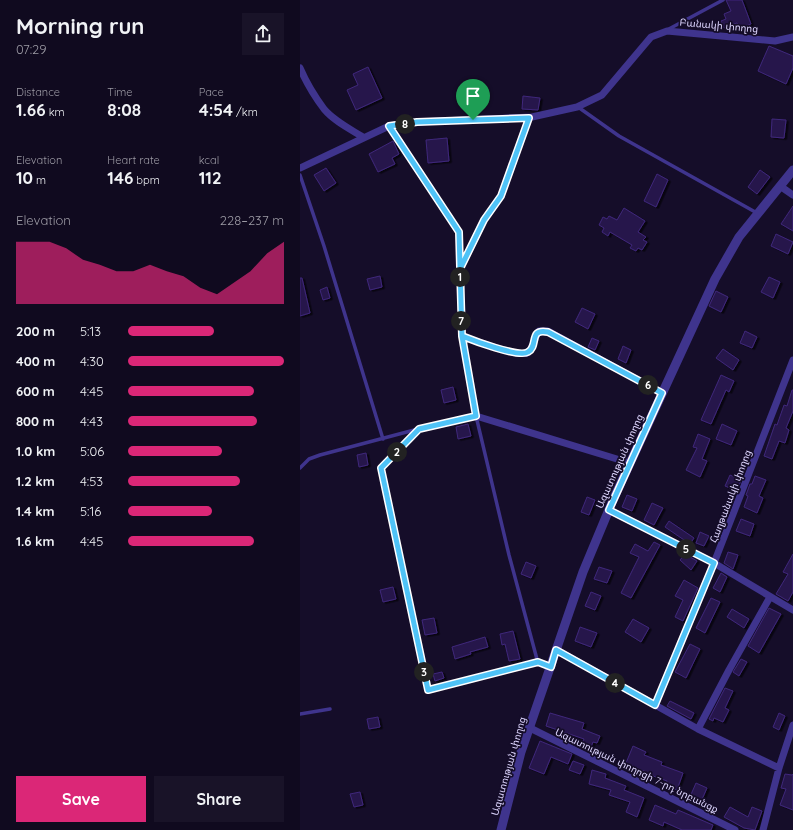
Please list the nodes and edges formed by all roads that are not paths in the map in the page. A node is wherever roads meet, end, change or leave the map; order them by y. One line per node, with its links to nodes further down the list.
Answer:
1 (723, 0): 2 (lane)
2 (666, 31): 3 (street, Բանակի փողոց); 5 (street, Բանակի փողոց)
3 (793, 37)
4 (300, 68): 8 (street)
5 (577, 107): 6 (street, Բանակի փողոց); 14 (lane)
6 (529, 118): 7 (street, Բանակի փողոց); 15 (street)
7 (389, 126): 8 (street, Բանակի փողոց); 15 (lane)
8 (363, 138): 9 (street, Բանակի փողոց)
9 (300, 168)
10 (793, 170): 12 (street, Ազատության փողոց)
11 (300, 175): 21 (lane)
12 (780, 186): 13 (street); 14 (street, Ազատության փողոց)
13 (793, 195)
14 (758, 213): 18 (street, Ազատության փողոց)
15 (460, 269): 16 (lane)
16 (462, 336): 18 (street); 19 (lane)
17 (793, 360): 25 (street, Հաղթանակի փողոց)
18 (662, 393): 22 (street, Ազատության փողոց)
19 (476, 416): 20 (lane); 22 (street); 29 (lane)
20 (419, 429): 21 (lane); 29 (lane)
21 (383, 439): 23 (lane)
22 (630, 463): 24 (street, Ազատության փողոց)
23 (300, 468)
24 (609, 510): 25 (street); 28 (street, Ազատության փողոց)
25 (714, 563): 26 (street); 31 (street, Հաղթանակի փողոց)
26 (770, 597): 27 (street); 36 (street)
27 (793, 610)
28 (556, 650): 30 (street, Ազատության փողոց); 31 (street)
29 (538, 662): 30 (lane)
30 (551, 667): 35 (street, Ազատության փողոց)
31 (655, 705): 36 (street)
32 (330, 709): 33 (lane)
33 (300, 714)
34 (793, 724): 37 (street)
35 (530, 728): 38 (street, Ազատության փողոց); 39 (street, Ազատության փողոցի 7-րդ նրբանցք)
36 (698, 729): 37 (street)
37 (779, 768): 40 (street)
38 (501, 830)
39 (735, 830)
40 (762, 830)

